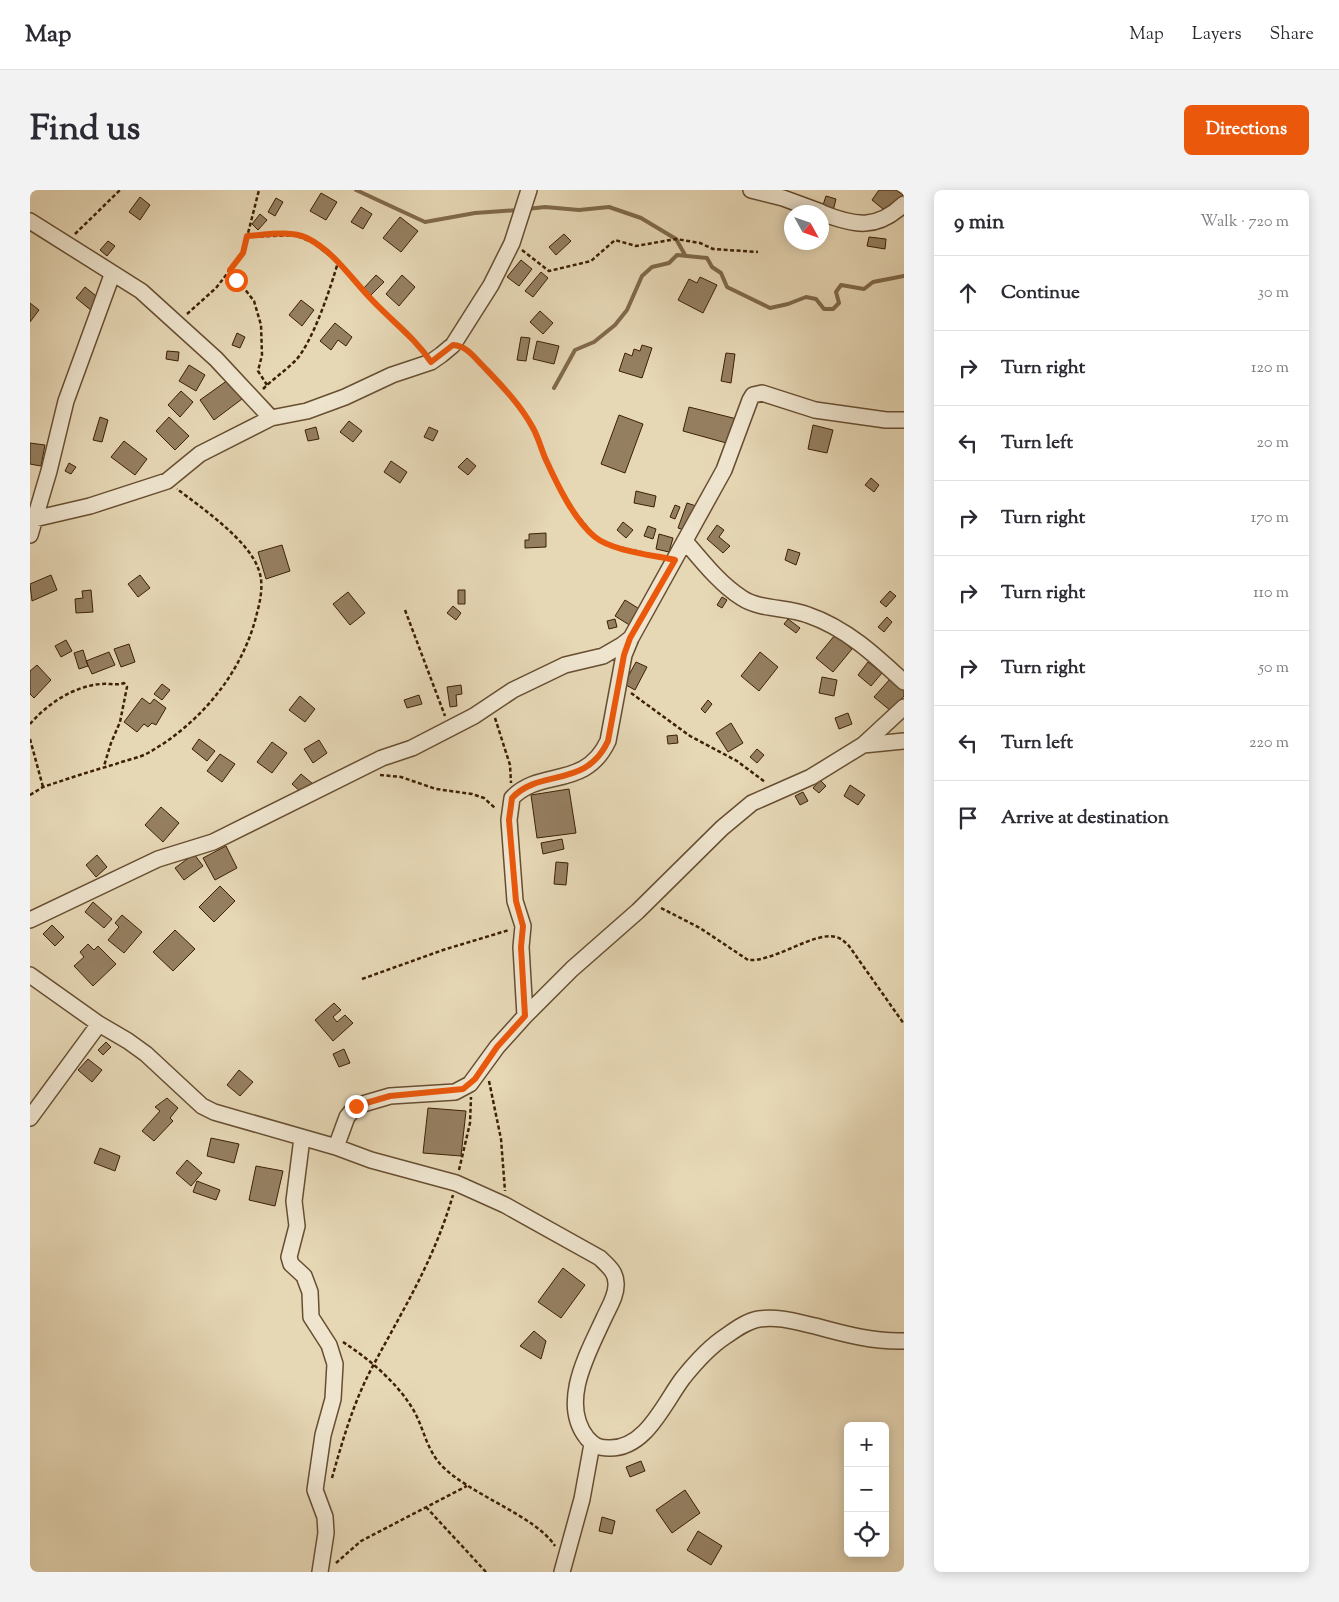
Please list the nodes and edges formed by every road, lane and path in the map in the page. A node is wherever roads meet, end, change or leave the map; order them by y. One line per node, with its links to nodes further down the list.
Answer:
1 (120, 190): 12 (path)
2 (259, 190): 10 (path)
3 (529, 190): 11 (street)
4 (751, 190): 5 (street)
5 (795, 196): 7 (street)
6 (904, 204): 8 (street)
7 (809, 205)
8 (829, 216)
9 (32, 226): 12 (street)
10 (247, 236): 14 (path); 15 (path)
11 (512, 243): 13 (path); 18 (street)
12 (65, 244): 16 (street)
13 (758, 252)
14 (338, 262): 19 (path); 20 (path)
15 (230, 270): 17 (path); 20 (path)
16 (112, 275): 17 (street); 25 (street)
17 (176, 323): 21 (street)
18 (453, 345): 19 (street); 28 (path)
19 (431, 362): 22 (street)
20 (267, 385): 21 (path)
21 (255, 399): 22 (street)
22 (271, 418): 24 (street)
23 (904, 420): 27 (street)
24 (166, 481): 25 (street); 40 (path)
25 (33, 519): 26 (street)
26 (30, 535)
27 (685, 542): 28 (street); 31 (street)
28 (675, 560): 30 (street)
29 (405, 610): 36 (path)
30 (630, 638): 32 (street); 33 (street)
31 (904, 682)
32 (618, 684): 43 (path); 45 (street)
33 (494, 702): 36 (street); 45 (path)
34 (904, 707): 39 (street)
35 (30, 724): 40 (path)
36 (450, 729): 41 (street)
37 (30, 739): 42 (path)
38 (904, 741): 39 (street)
39 (863, 745): 43 (street)
40 (104, 767): 42 (path)
41 (358, 771): 46 (path); 48 (street)
42 (43, 786): 44 (path)
43 (774, 793): 47 (street)
44 (30, 795)
45 (512, 798): 46 (street)
46 (509, 820): 49 (street)
47 (648, 901): 52 (street); 54 (path)
48 (30, 920)
49 (523, 926): 51 (path); 52 (street)
50 (30, 975): 53 (street)
51 (362, 979)
52 (525, 1016): 55 (street)
53 (99, 1024): 57 (street); 58 (street)
54 (904, 1024)
55 (487, 1062): 56 (street); 61 (path)
56 (470, 1084): 59 (street); 60 (path)
57 (30, 1118)
58 (302, 1138): 59 (street); 70 (street)
59 (336, 1147): 60 (street)
60 (456, 1183): 61 (street); 64 (path)
61 (505, 1204): 65 (street)
62 (340, 1340): 64 (path)
63 (904, 1341): 65 (street)
64 (373, 1365): 66 (path); 67 (path)
65 (592, 1444): 69 (street)
66 (332, 1480)
67 (467, 1486): 68 (path); 69 (path)
68 (426, 1507): 70 (path); 71 (path)
69 (563, 1566)
70 (326, 1569)
71 (486, 1572)

